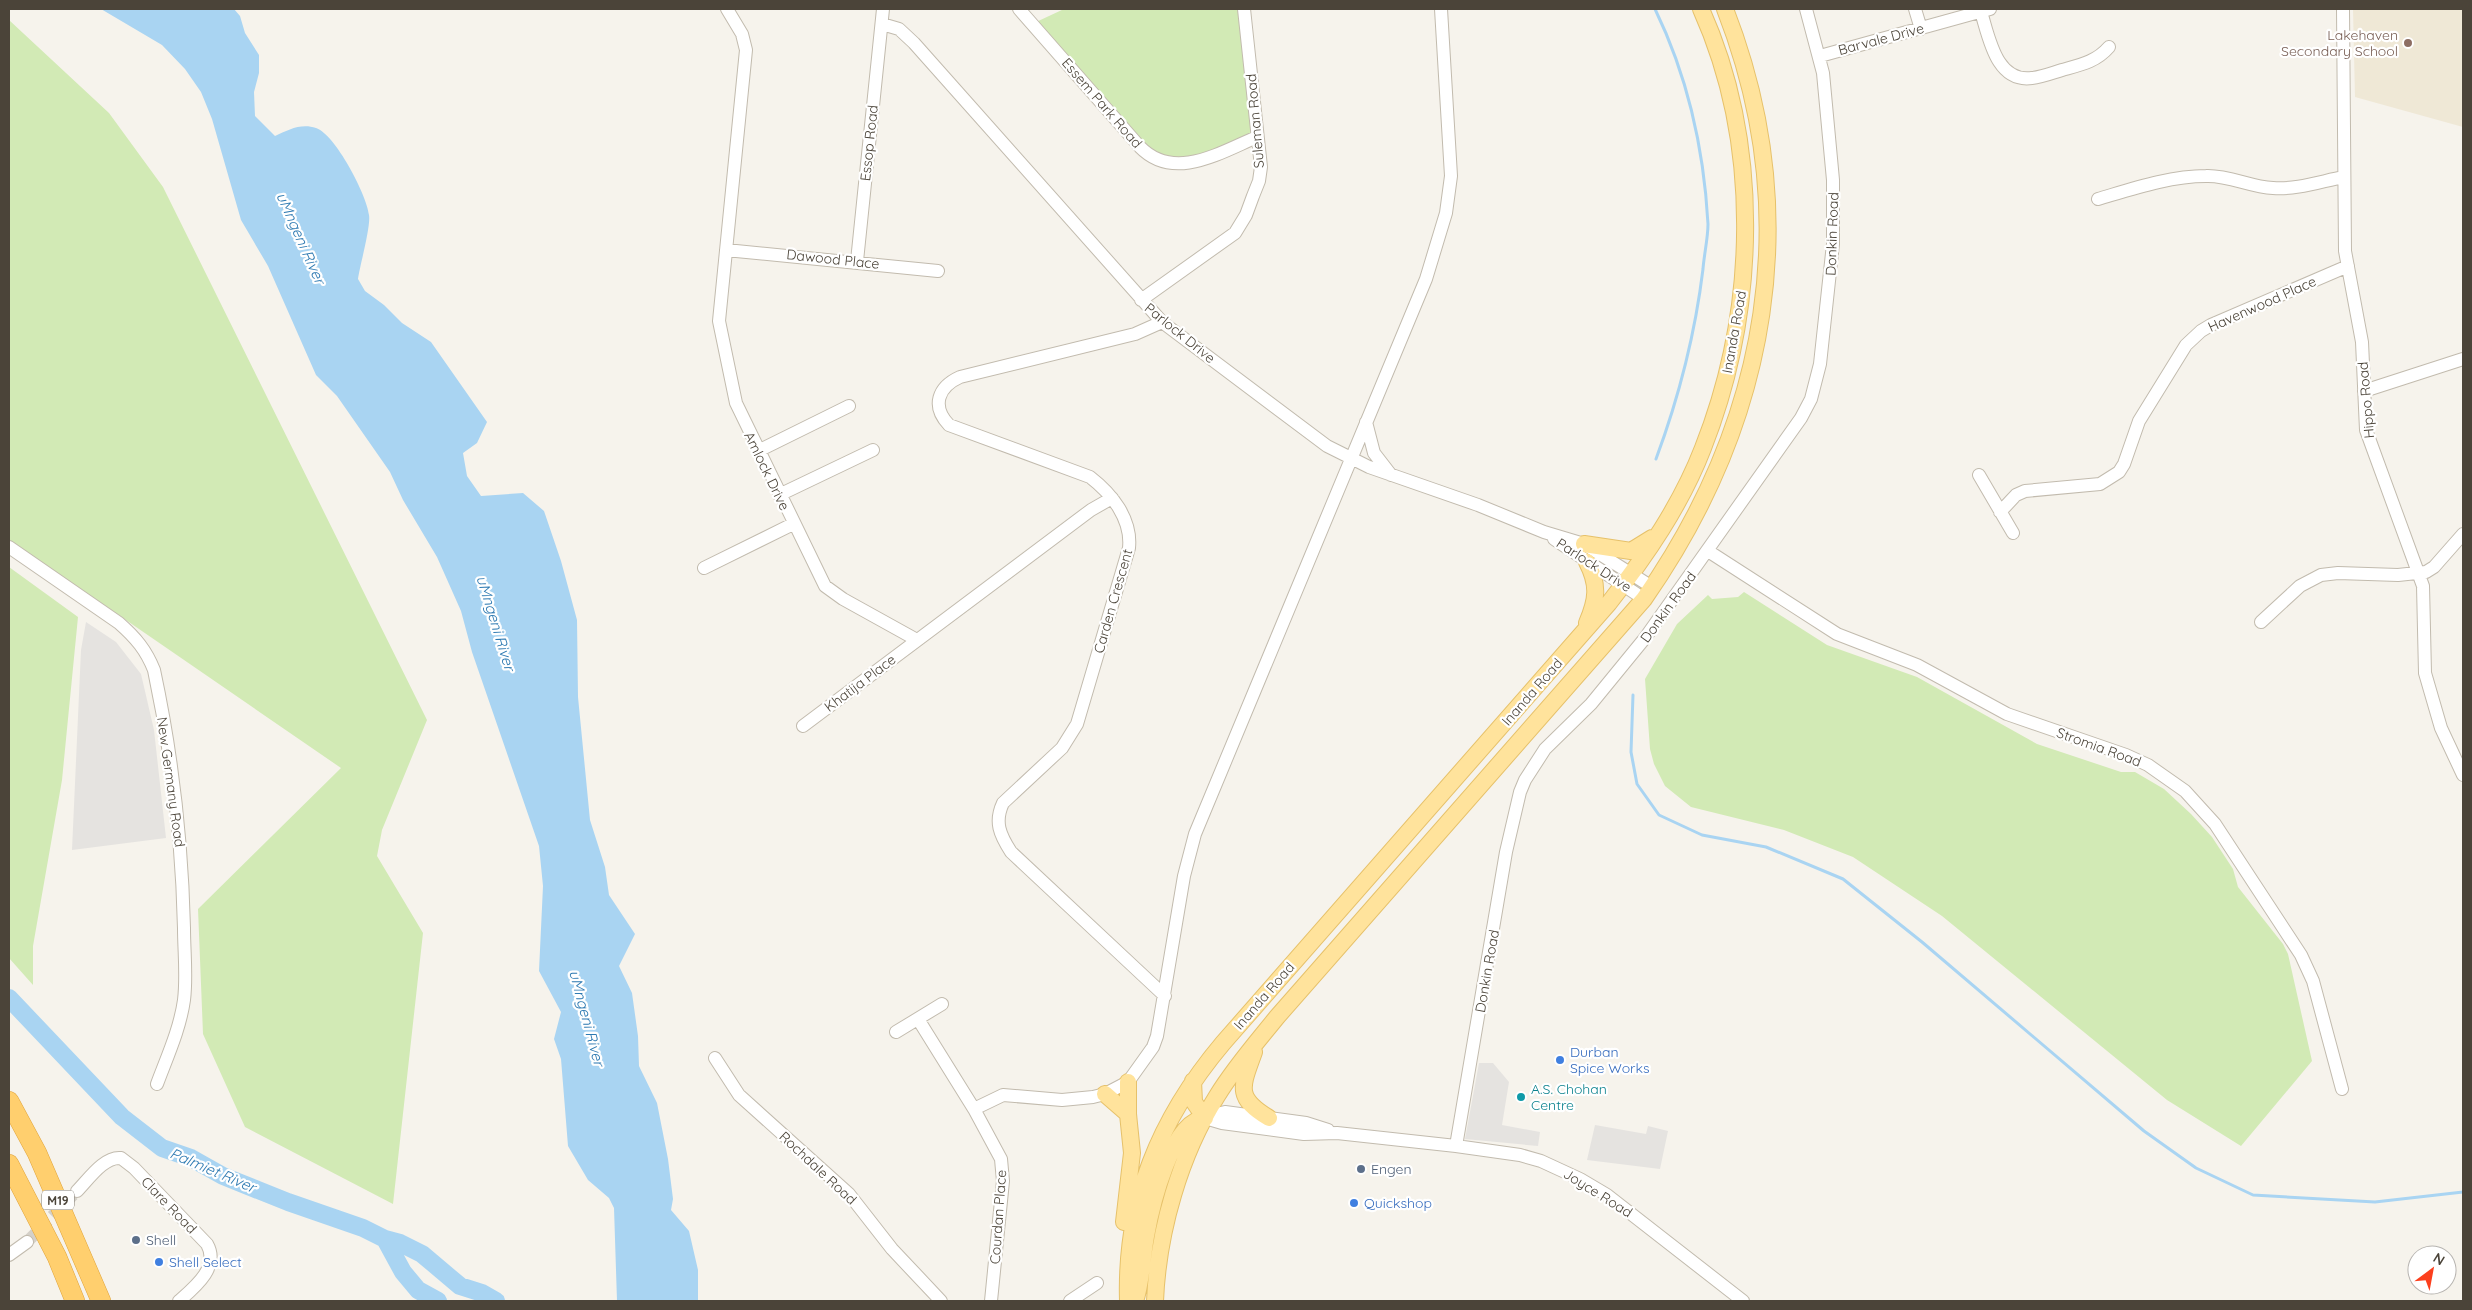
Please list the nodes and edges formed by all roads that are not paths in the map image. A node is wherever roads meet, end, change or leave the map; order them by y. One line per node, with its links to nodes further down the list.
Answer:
1 (727, 9): 19 (street, Amlock Drive)
2 (883, 9): 12 (street)
3 (1019, 9): 16 (street, Essem Park Road)
4 (1244, 9): 16 (street, Suleman Road)
5 (1441, 9): 28 (street)
6 (1701, 9): 38 (main road, Inanda Road)
7 (1725, 9): 49 (main road, Inanda Road)
8 (1806, 9): 15 (street, Barvale Drive)
9 (1915, 9): 13 (street)
10 (2343, 9): 17 (street, Hippo Road)
11 (1985, 10): 13 (street, Barvale Drive); 14 (street)
12 (882, 24): 20 (street, Essop Road); 23 (street, Parlock Drive)
13 (1921, 29): 15 (street, Barvale Drive)
14 (2109, 47)
15 (1820, 56): 44 (street, Donkin Road)
16 (1257, 138): 23 (street, Suleman Road)
17 (2344, 177): 18 (street); 21 (street, Hippo Road)
18 (2098, 199)
19 (726, 250): 20 (street, Dawood Place); 30 (street, Amlock Drive)
20 (857, 261): 22 (street, Dawood Place)
21 (2348, 266): 26 (street, Hippo Road); 36 (street, Havenwood Place)
22 (938, 271)
23 (1140, 300): 24 (street, Parlock Drive)
24 (1162, 322): 31 (street, Parlock Drive); 35 (street, Carden Crescent)
25 (2463, 359): 26 (street)
26 (2364, 391): 47 (street, Hippo Road)
27 (849, 406): 30 (street)
28 (1366, 422): 31 (street); 32 (street)
29 (873, 450): 34 (street)
30 (758, 451): 34 (street, Amlock Drive)
31 (1350, 460): 32 (street, Parlock Drive); 55 (street)
32 (1392, 475): 39 (street, Parlock Drive)
33 (1979, 475): 36 (street)
34 (779, 495): 37 (street, Amlock Drive)
35 (1112, 498): 52 (street); 55 (street, Carden Crescent)
36 (2000, 512): 40 (street)
37 (793, 524): 46 (street); 52 (street, Amlock Drive)
38 (1661, 531): 42 (main road); 48 (main road, Inanda Road)
39 (1544, 532): 42 (street, Parlock Drive); 45 (street, Parlock Drive)
40 (2013, 533)
41 (2463, 534): 47 (street)
42 (1584, 544): 48 (street, Parlock Drive)
43 (9, 547): 63 (street, New Germany Road)
44 (1708, 551): 64 (street, Stromia Road); 72 (street, Donkin Road)
45 (1587, 562): 48 (street, Parlock Drive); 51 (main road)
46 (704, 568)
47 (2419, 573): 50 (street); 54 (street, Hippo Road)
48 (1628, 579): 49 (street, Parlock Drive); 51 (main road, Inanda Road)
49 (1648, 593): 59 (main road, Inanda Road)
50 (2261, 622)
51 (1584, 632): 61 (main road, Inanda Road)
52 (917, 640): 53 (street, Khatija Place)
53 (803, 726)
54 (2462, 772)
55 (1165, 996): 62 (street)
56 (942, 1004): 57 (street)
57 (918, 1018): 58 (street); 67 (street, Courdan Place)
58 (896, 1032)
59 (1258, 1041): 69 (main road, Inanda Road); 70 (main road)
60 (715, 1058): 81 (street, Rochdale Road)
61 (1193, 1081): 69 (main road); 85 (main road, Inanda Road)
62 (1128, 1082): 65 (street); 68 (main road)
63 (157, 1084)
64 (2342, 1090)
65 (1105, 1094): 67 (street); 68 (main road)
66 (9, 1101): 79 (highway, M19)
67 (974, 1109): 82 (street, Courdan Place)
68 (1128, 1114): 84 (main road)
69 (1205, 1118): 70 (street, Joyce Road); 71 (street, Joyce Road); 86 (main road); 87 (main road, Inanda Road)
70 (1269, 1118): 71 (street, Joyce Road)
71 (1337, 1133): 72 (street, Joyce Road)
72 (1456, 1146): 88 (street, Joyce Road)
73 (9, 1164): 78 (highway, M19)
74 (77, 1191): 80 (street, Clare Road)
75 (27, 1242): 76 (street)
76 (9, 1255)
77 (1097, 1283): 83 (street)
78 (75, 1301)
79 (101, 1301)
80 (179, 1301)
81 (942, 1301)
82 (991, 1301)
83 (1070, 1301)
84 (1123, 1301)
85 (1128, 1301)
86 (1135, 1301)
87 (1155, 1301)
88 (1743, 1301)

